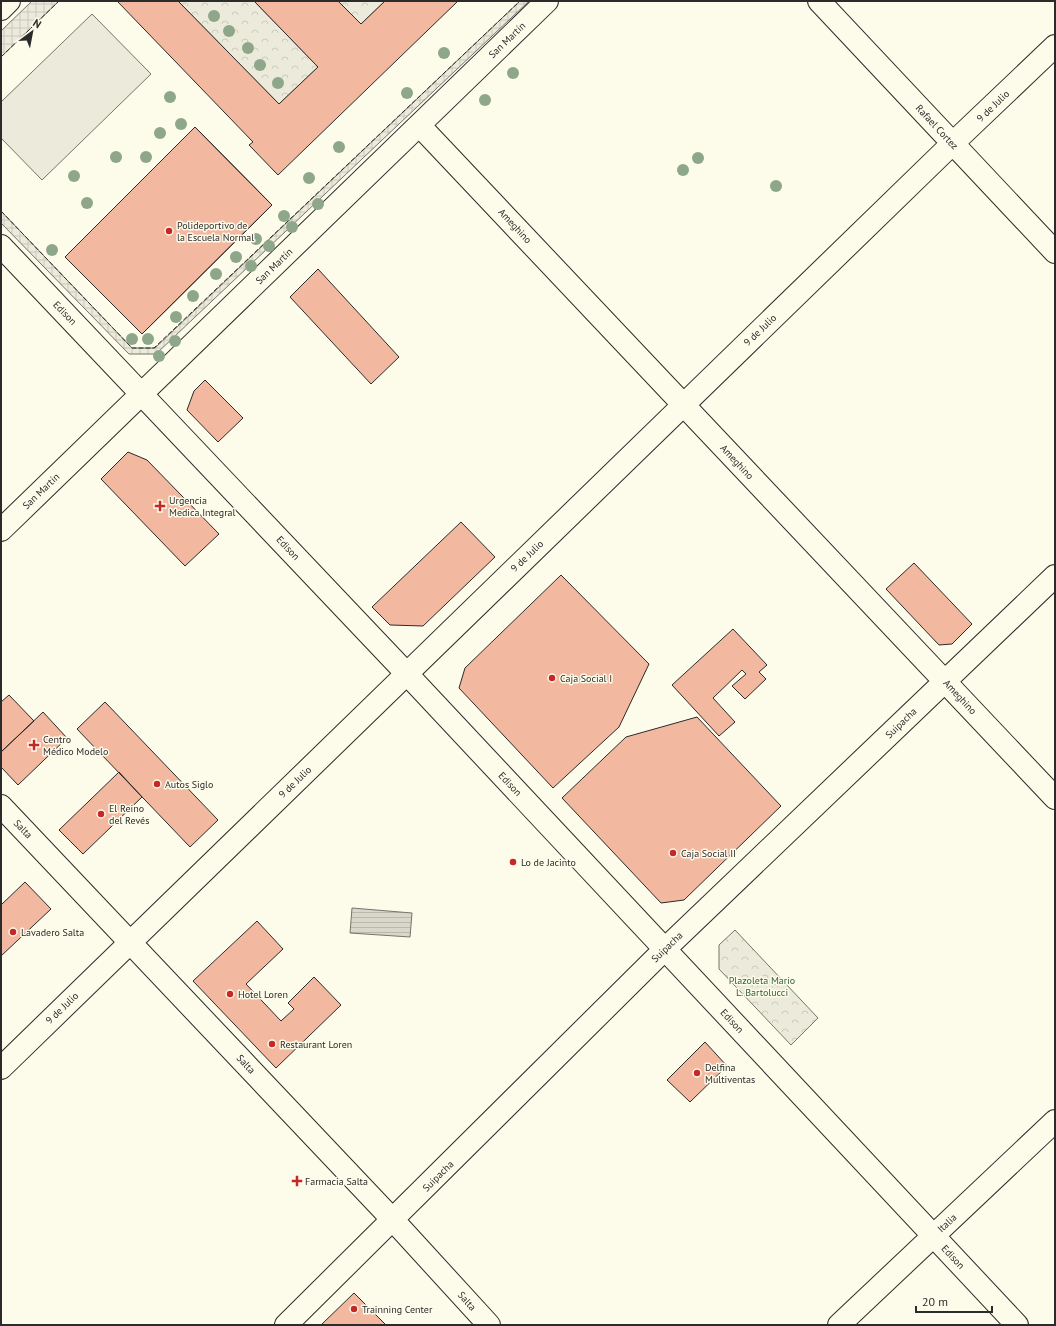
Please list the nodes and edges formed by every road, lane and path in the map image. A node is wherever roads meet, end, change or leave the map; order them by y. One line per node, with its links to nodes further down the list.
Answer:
1 (9, 1): 4 (street)
2 (547, 1): 6 (street, San Martín)
3 (820, 1): 7 (street, Rafael Cortez)
4 (1, 9)
5 (1055, 46): 7 (street, 9 de Julio)
6 (419, 125): 10 (street, San Martín); 11 (street, Ameghino)
7 (952, 144): 9 (street, Rafael Cortez); 11 (street, 9 de Julio)
8 (1, 246): 10 (street, Edison)
9 (1055, 252)
10 (142, 394): 12 (street, San Martín); 14 (street, Edison)
11 (683, 404): 14 (street, 9 de Julio); 15 (street, Ameghino)
12 (1, 530)
13 (1055, 576): 15 (street, Suipacha)
14 (407, 674): 18 (street, 9 de Julio); 19 (street, Edison)
15 (945, 681): 16 (street, Ameghino); 19 (street, Suipacha)
16 (1055, 798)
17 (1, 806): 18 (street, Salta)
18 (130, 941): 20 (street, 9 de Julio); 22 (street, Salta)
19 (665, 949): 22 (street, Suipacha); 23 (street, Edison)
20 (1, 1068)
21 (1055, 1121): 23 (street, Italia)
22 (393, 1220): 24 (street, Suipacha); 25 (street, Salta)
23 (933, 1236): 26 (street, Italia); 27 (street, Edison)
24 (286, 1325)
25 (489, 1325)
26 (839, 1325)
27 (1017, 1325)

